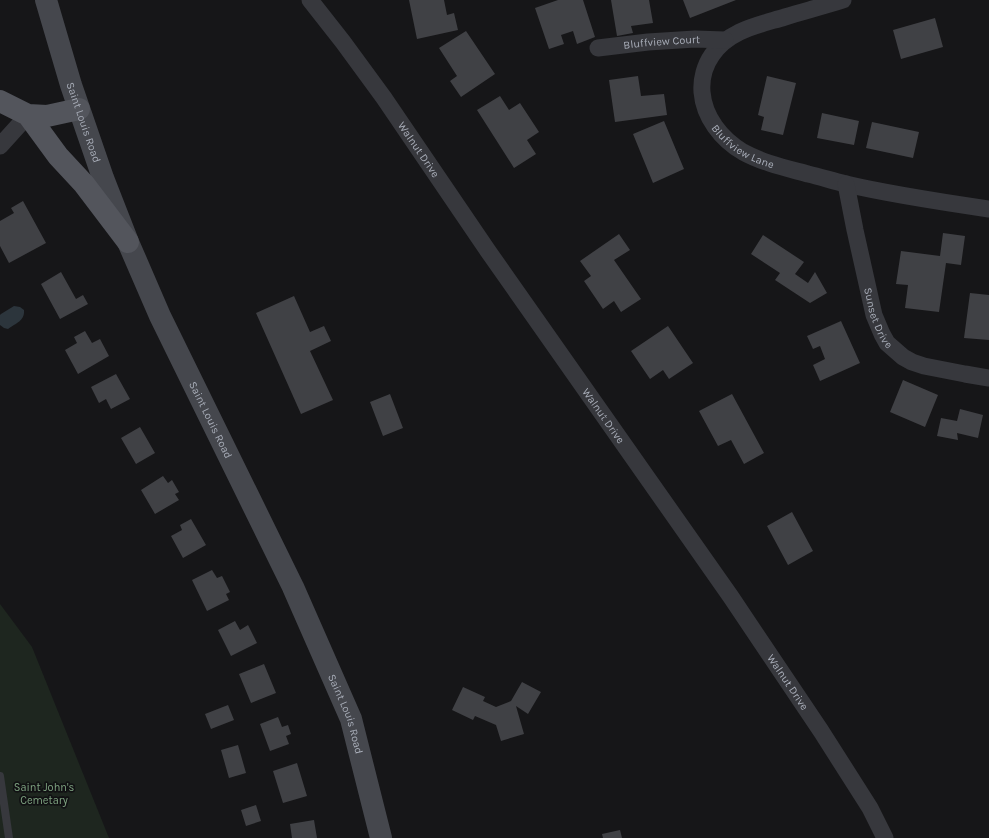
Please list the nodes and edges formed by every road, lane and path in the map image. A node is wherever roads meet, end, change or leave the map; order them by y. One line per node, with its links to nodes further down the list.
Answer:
1 (46, 0): 7 (street, Saint Louis Road)
2 (310, 0): 17 (street, Walnut Drive)
3 (843, 0): 4 (street, Bluffview Lane)
4 (725, 40): 5 (street, Bluffview Court); 10 (street, Bluffview Lane)
5 (598, 48)
6 (0, 101): 8 (main road)
7 (80, 109): 8 (main road); 12 (street, Saint Louis Road)
8 (28, 115): 9 (street); 12 (main road)
9 (0, 146)
10 (846, 184): 11 (street, Bluffview Lane); 13 (street, Sunset Drive)
11 (989, 209)
12 (128, 242): 16 (street, Saint Louis Road)
13 (989, 378)
14 (0, 776): 15 (lane)
15 (9, 838)
16 (381, 838)
17 (886, 838)

